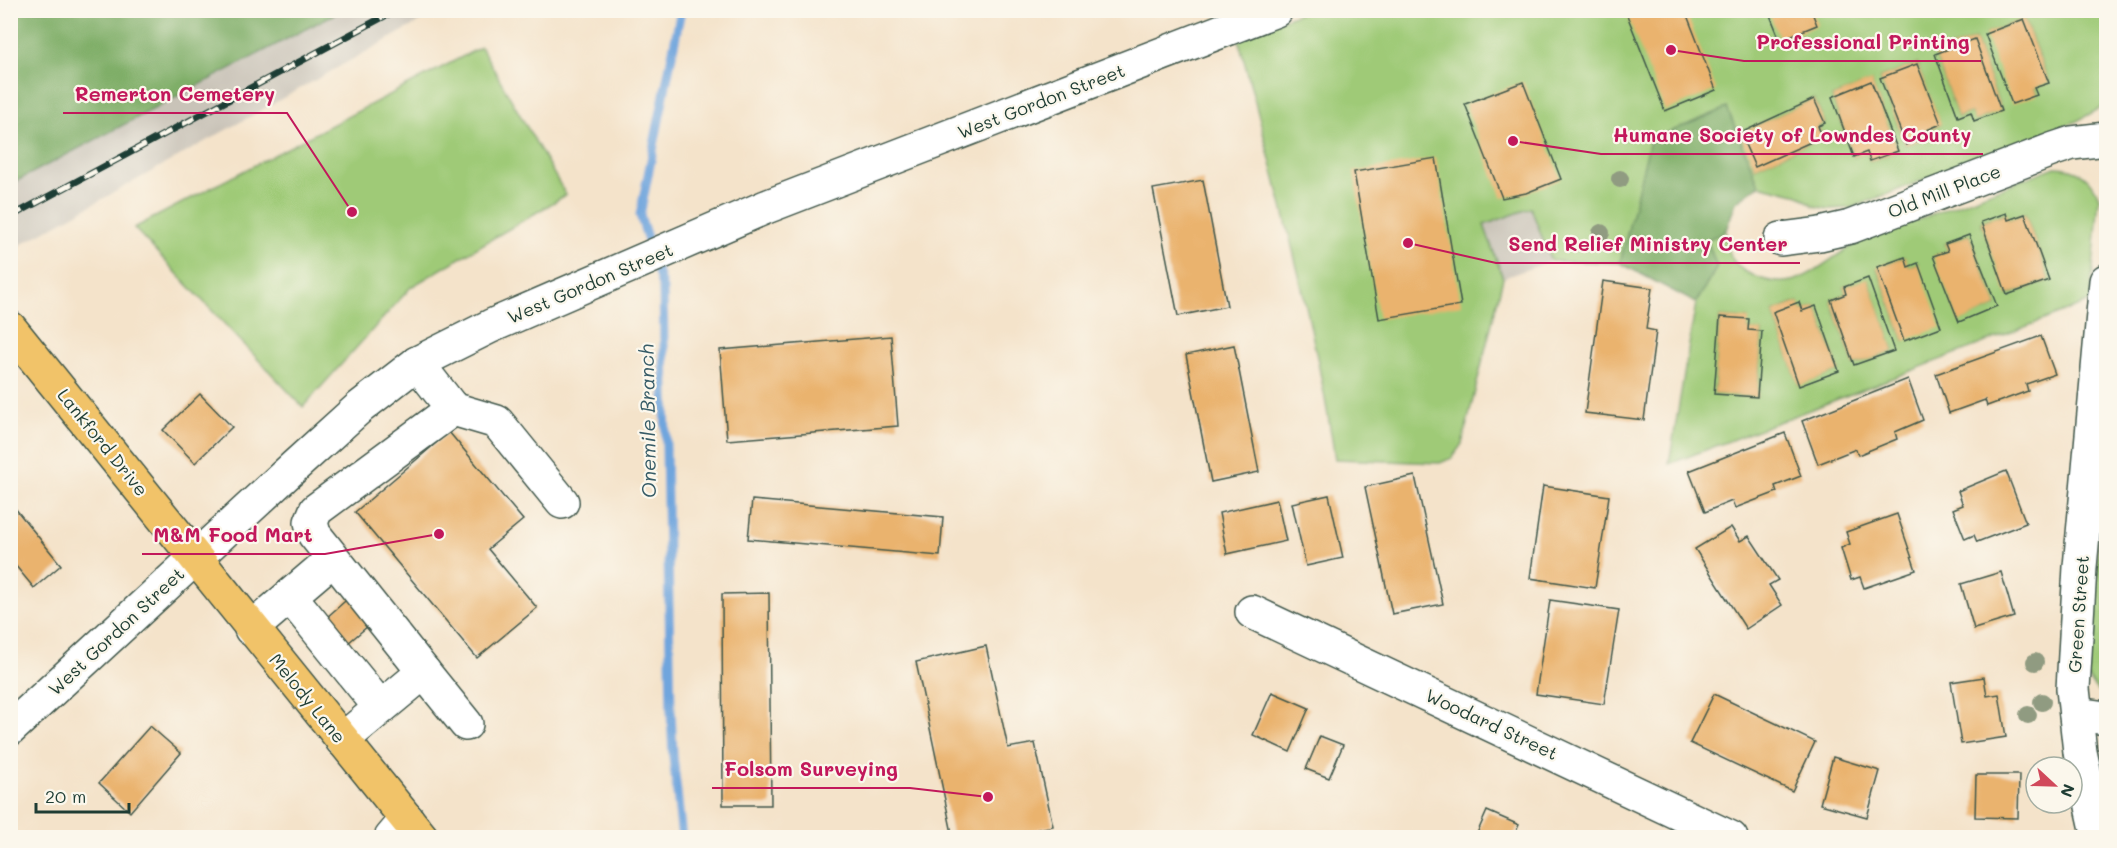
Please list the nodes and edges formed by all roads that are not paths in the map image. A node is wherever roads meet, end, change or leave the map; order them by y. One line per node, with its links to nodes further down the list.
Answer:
1 (1276, 10): 6 (street, West Gordon Street)
2 (2106, 139): 3 (street, Old Mill Place)
3 (1781, 238)
4 (2106, 281): 18 (street, Green Street)
5 (10, 328): 11 (main road, Lankford Drive)
6 (417, 363): 7 (street); 8 (street, West Gordon Street)
7 (453, 409): 9 (street); 10 (street)
8 (322, 442): 9 (street); 11 (street, West Gordon Street)
9 (354, 480): 12 (street)
10 (562, 502)
11 (195, 556): 15 (main road, Melody Lane); 20 (street, West Gordon Street)
12 (333, 559): 13 (street); 16 (street)
13 (290, 596): 15 (street); 17 (street)
14 (1252, 612): 23 (street, Woodard Street)
15 (251, 629): 21 (main road, Melody Lane)
16 (424, 672): 17 (street); 19 (street)
17 (380, 707): 21 (street)
18 (2091, 716): 24 (street, Green Street)
19 (466, 724)
20 (10, 729)
21 (342, 740): 22 (main road, Melody Lane)
22 (407, 831)
23 (1731, 837)
24 (2098, 837)

